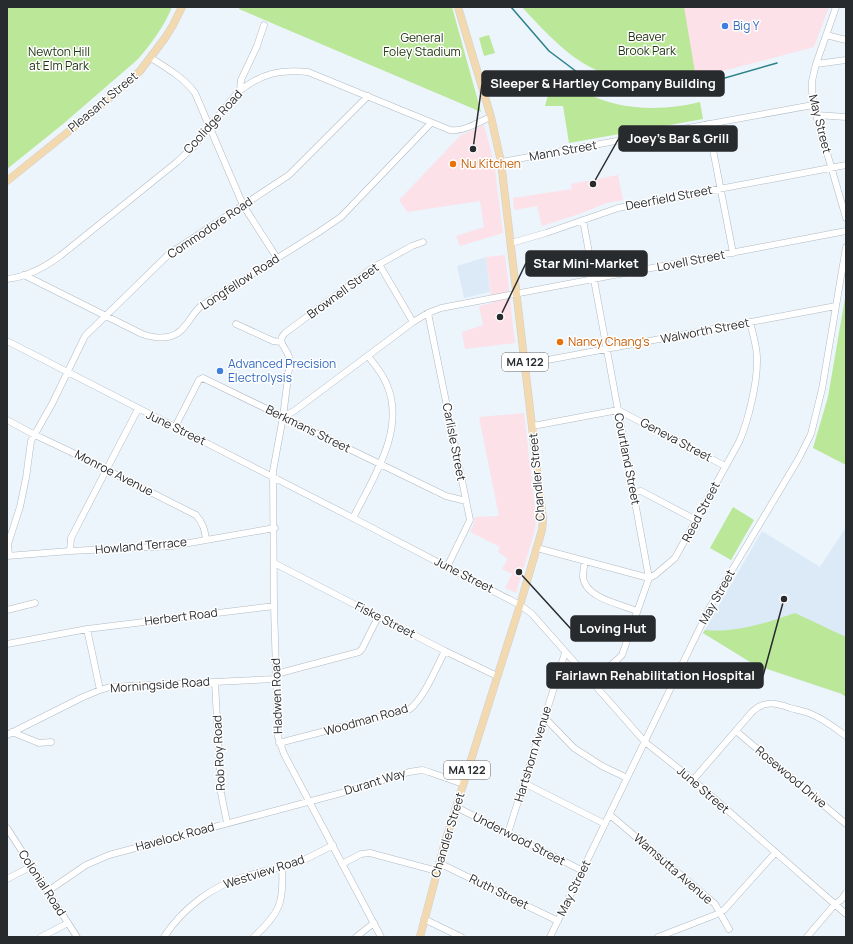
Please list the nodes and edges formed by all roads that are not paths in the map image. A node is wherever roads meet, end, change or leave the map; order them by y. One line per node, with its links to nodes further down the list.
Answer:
1 (182, 7): 7 (main road, Pleasant Street)
2 (458, 7): 14 (main road, Chandler Street / MA 122)
3 (836, 7): 5 (street, May Street)
4 (264, 25): 10 (street)
5 (826, 35): 6 (street); 9 (street, May Street)
6 (846, 40)
7 (151, 58): 18 (street); 22 (main road, Pleasant Street)
8 (846, 60): 9 (street)
9 (816, 64): 12 (street, May Street)
10 (240, 90): 11 (street, Coolidge Road); 18 (street, Coolidge Road)
11 (368, 96): 16 (street, Coolidge Road); 24 (street, Commodore Road)
12 (814, 105): 13 (street, May Street); 17 (street, Mann Street)
13 (816, 115): 15 (street); 21 (street, May Street)
14 (490, 117): 16 (street, Coolidge Road); 19 (main road, Chandler Street / MA 122)
15 (846, 118)
16 (431, 123): 32 (street, Longfellow Road)
17 (708, 124): 19 (street, Mann Street); 23 (street)
18 (209, 127): 24 (street); 34 (street, Coolidge Road)
19 (501, 162): 29 (main road, Chandler Street / MA 122)
20 (846, 165): 21 (street, Deerfield Street)
21 (831, 168): 23 (street, Deerfield Street); 25 (street, May Street)
22 (7, 181)
23 (720, 188): 26 (street, Deerfield Street); 31 (street)
24 (243, 205): 32 (street); 40 (street, Commodore Road)
25 (846, 218)
26 (583, 220): 29 (street, Deerfield Street); 36 (street, Courtland Street)
27 (846, 231): 31 (street, Lovell Street)
28 (422, 242): 33 (street, Brownell Street)
29 (512, 243): 37 (main road, Chandler Street / MA 122)
30 (846, 247): 38 (street, May Street)
31 (733, 252): 36 (street, Lovell Street)
32 (277, 258): 40 (street, Longfellow Road)
33 (379, 264): 41 (street); 45 (street, Brownell Street)
34 (24, 275): 35 (street, Coolidge Road); 40 (street, Longfellow Road)
35 (7, 279)
36 (594, 279): 37 (street, Lovell Street); 46 (street, Courtland Street)
37 (517, 293): 39 (street, Lovell Street); 48 (main road, Chandler Street / MA 122)
38 (836, 306): 42 (street, Walworth Street); 94 (street, May Street)
39 (428, 313): 41 (street, Lovell Street); 62 (street, Carlisle Street)
40 (106, 316): 49 (street, Commodore Road)
41 (413, 322): 47 (street, Lovell Street)
42 (750, 322): 46 (street, Walworth Street); 58 (street, Reed Street)
43 (236, 324): 45 (street)
44 (7, 342): 49 (street, June Street)
45 (281, 342): 52 (street)
46 (607, 349): 48 (street, Walworth Street); 51 (street, Courtland Street)
47 (368, 356): 52 (street, Lovell Street); 57 (street)
48 (526, 364): 54 (main road, Chandler Street / MA 122)
49 (67, 372): 50 (street, June Street); 56 (street, Commodore Road)
50 (138, 409): 55 (street, June Street); 59 (street)
51 (618, 410): 54 (street); 58 (street, Geneva Street); 61 (street, Courtland Street)
52 (283, 417): 55 (street, Berkmans Street); 57 (street, Berkmans Street); 60 (street)
53 (7, 420): 56 (street, Monroe Avenue)
54 (533, 426): 67 (main road, Chandler Street / MA 122)
55 (175, 427): 60 (street, June Street)
56 (35, 435): 59 (street, Monroe Avenue); 69 (street, Commodore Road)
57 (381, 463): 62 (street, Berkmans Street); 63 (street)
58 (725, 466): 64 (street, Reed Street)
59 (106, 469): 66 (street, Monroe Avenue); 68 (street)
60 (274, 478): 63 (street, June Street); 65 (street, Hadwen Road)
61 (634, 492): 64 (street); 73 (street, Courtland Street)
62 (466, 501): 72 (street, Carlisle Street)
63 (353, 518): 72 (street, June Street)
64 (696, 520): 73 (street, Reed Street)
65 (275, 528): 66 (street, Howland Terrace); 71 (street, Hadwen Road)
66 (206, 540): 68 (street, Howland Terrace)
67 (537, 548): 70 (street); 75 (main road, Chandler Street / MA 122)
68 (70, 551): 69 (street, Howland Terrace)
69 (8, 556)
70 (585, 561): 73 (street); 78 (street)
71 (274, 563): 76 (street, Hadwen Road); 79 (street, Fiske Street)
72 (447, 566): 75 (street, June Street)
73 (649, 578): 78 (street, Courtland Street)
74 (35, 603): 77 (street)
75 (520, 605): 83 (street, June Street); 85 (main road, Chandler Street / MA 122)
76 (274, 606): 80 (street, Herbert Road); 84 (street, Hadwen Road)
77 (7, 610)
78 (637, 611): 86 (street, Courtland Street)
79 (378, 617): 82 (street, Fiske Street); 84 (street, Morningside Road)
80 (87, 629): 81 (street, Herbert Road); 88 (street)
81 (7, 644)
82 (445, 651): 85 (street, Fiske Street); 95 (street, Woodman Road)
83 (565, 653): 86 (street, June Street); 89 (street, Hartshorn Avenue)
84 (276, 676): 87 (street, Morningside Road); 95 (street, Hadwen Road)
85 (497, 676): 99 (main road, Chandler Street / MA 122)
86 (592, 681): 94 (street, June Street)
87 (215, 682): 88 (street, Morningside Road); 103 (street, Rob Roy Road)
88 (100, 690): 91 (street, Morningside Road)
89 (544, 717): 96 (street); 98 (street, Hartshorn Avenue)
90 (736, 731): 92 (street); 97 (street); 105 (street, Rosewood Drive)
91 (10, 734): 93 (street)
92 (846, 736)
93 (51, 742)
94 (645, 742): 96 (street, May Street); 97 (street, June Street)
95 (279, 743): 100 (street, Hadwen Road)
96 (628, 778): 102 (street, May Street)
97 (693, 780): 109 (street, June Street)
98 (524, 783): 104 (street); 107 (street, Hartshorn Avenue)
99 (463, 784): 100 (street, Durant Way); 101 (main road, Chandler Street / MA 122)
100 (310, 801): 103 (street, Havelock Road); 108 (street, Hadwen Road)
101 (456, 808): 107 (street, Underwood Street); 110 (main road, Chandler Street / MA 122)
102 (610, 815): 104 (street, May Street); 120 (street, Wamsutta Avenue)
103 (227, 823): 117 (street, Havelock Road)
104 (605, 824): 115 (street, May Street)
105 (846, 824)
106 (7, 828): 112 (street, Colonial Road)
107 (508, 833): 115 (street, Underwood Street)
108 (333, 845): 111 (street, Hadwen Road); 113 (street, Westview Road)
109 (775, 853): 119 (street, June Street); 120 (street)
110 (439, 863): 114 (main road, Chandler Street / MA 122); 123 (street, Ruth Street)
111 (342, 864): 114 (street); 125 (street, Hadwen Road)
112 (32, 866): 116 (street); 117 (street, Colonial Road)
113 (282, 867): 129 (street, Westview Road); 130 (street)
114 (437, 871): 122 (main road, Chandler Street / MA 122)
115 (583, 871): 123 (street, May Street)
116 (7, 879)
117 (48, 891): 124 (street, Colonial Road)
118 (846, 892): 119 (street)
119 (835, 904): 121 (street, June Street); 137 (street)
120 (720, 913): 126 (street, Wamsutta Avenue); 136 (street)
121 (846, 914)
122 (424, 919): 133 (main road, Chandler Street / MA 122); 134 (street)
123 (558, 922): 135 (street, May Street)
124 (68, 923): 127 (street); 128 (street, Colonial Road)
125 (374, 923): 131 (street); 132 (street, Hadwen Road)
126 (729, 929)
127 (42, 937)
128 (77, 937)
129 (164, 937)
130 (254, 937)
131 (356, 937)
132 (381, 937)
133 (420, 937)
134 (462, 937)
135 (550, 937)
136 (658, 937)
137 (807, 937)

